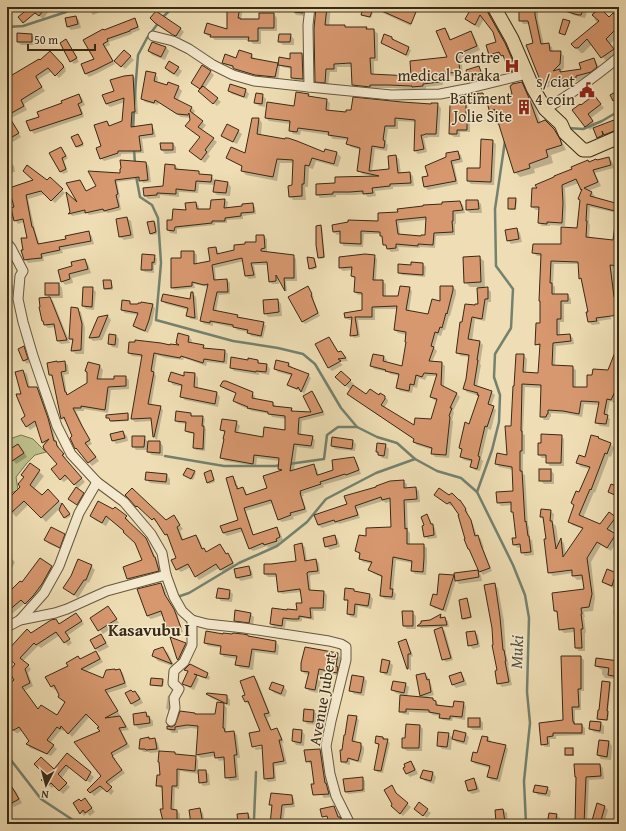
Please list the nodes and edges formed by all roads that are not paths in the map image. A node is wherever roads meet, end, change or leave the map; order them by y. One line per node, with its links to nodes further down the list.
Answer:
1 (310, 7): 6 (street)
2 (494, 7): 5 (highway)
3 (153, 36): 6 (street)
4 (619, 57): 7 (street)
5 (527, 74): 6 (street); 7 (highway)
6 (309, 87)
7 (545, 109): 8 (highway)
8 (619, 137)
9 (7, 243): 10 (street)
10 (97, 482): 11 (street); 12 (street)
11 (166, 575): 12 (street); 13 (street)
12 (20, 620): 14 (street)
13 (192, 620): 15 (street); 16 (street, Avenue Jubert)
14 (7, 627)
15 (170, 720)
16 (350, 824)

